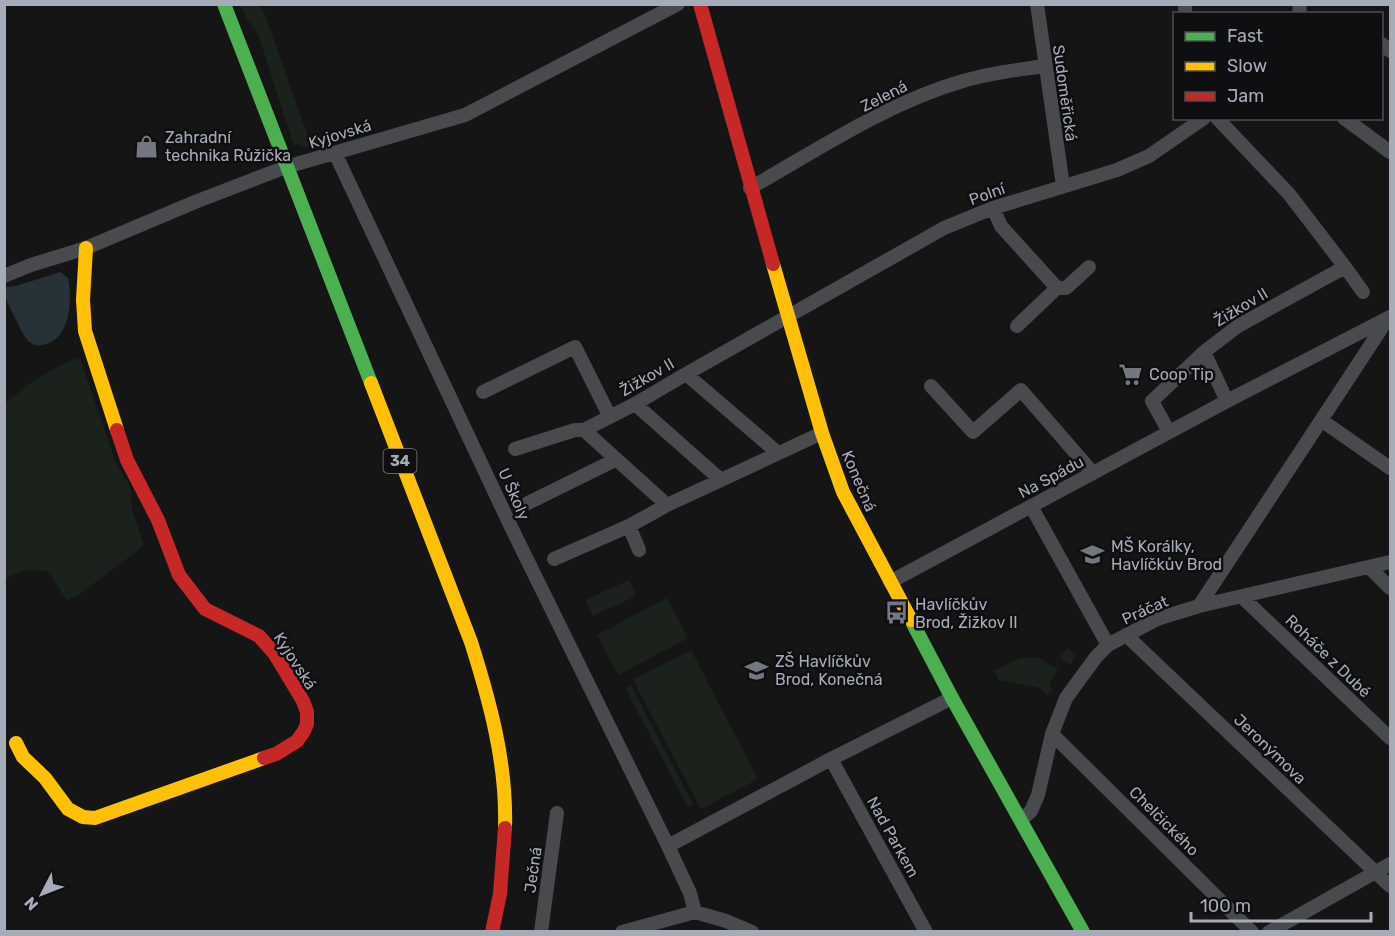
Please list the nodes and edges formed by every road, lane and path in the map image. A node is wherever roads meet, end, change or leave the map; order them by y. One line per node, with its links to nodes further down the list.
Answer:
1 (224, 4): 11 (street, 34)
2 (678, 4): 10 (street, Kyjovská)
3 (700, 4): 13 (street, Konečná)
4 (1036, 4): 5 (street, Sudoměřická)
5 (1044, 66): 12 (street, Sudoměřická); 13 (street, Zelená)
6 (1218, 120): 17 (street)
7 (1347, 120): 9 (street)
8 (1188, 125): 12 (street, Polní)
9 (1390, 152)
10 (335, 153): 11 (street, Kyjovská); 62 (street, U Školy)
11 (286, 167): 15 (street, Kyjovská); 67 (street, 34)
12 (1063, 186): 14 (street, Polní)
13 (750, 188): 21 (street, Konečná)
14 (993, 208): 19 (street); 21 (street, Polní)
15 (86, 248): 18 (street, Kyjovská); 58 (street, Kyjovská)
16 (1089, 267): 19 (street)
17 (1345, 267): 20 (street); 24 (street, Žižkov II)
18 (4, 276)
19 (1057, 288): 23 (street)
20 (1364, 292)
21 (788, 316): 25 (street, Žižkov II); 34 (street, Konečná)
22 (1389, 318): 28 (street, Na Spádu); 31 (street)
23 (1017, 326)
24 (1204, 352): 28 (street); 33 (street, Žižkov II)
25 (686, 374): 29 (street, Žižkov II); 36 (street)
26 (931, 386): 39 (street)
27 (483, 392): 30 (street)
28 (1227, 401): 33 (street, Na Spádu)
29 (635, 404): 30 (street, Žižkov II); 40 (street)
30 (610, 417): 32 (street, Žižkov II)
31 (1321, 420): 38 (street); 52 (street)
32 (584, 430): 35 (street, Žižkov II); 37 (street)
33 (1169, 432): 39 (street, Na Spádu)
34 (822, 433): 36 (street); 49 (street, Konečná)
35 (515, 449)
36 (778, 453): 40 (street)
37 (615, 460): 41 (street); 42 (street)
38 (1390, 468)
39 (1093, 473): 43 (street, Na Spádu)
40 (721, 480): 42 (street)
41 (528, 503)
42 (667, 505): 44 (street)
43 (1031, 506): 49 (street, Na Spádu); 54 (street)
44 (629, 526): 45 (street); 46 (street)
45 (639, 550)
46 (554, 559)
47 (1390, 562): 48 (street, Práčat)
48 (1369, 567): 50 (street); 51 (street, Práčat)
49 (890, 582): 55 (street, Konečná)
50 (1390, 588)
51 (1242, 597): 52 (street, Práčat); 57 (street, Roháče z Dubé)
52 (1199, 606): 53 (street, Práčat)
53 (1126, 635): 54 (street, Práčat); 64 (street, Jeronýmova)
54 (1108, 645): 56 (street, Práčat)
55 (952, 698): 59 (street); 61 (street, Konečná)
56 (1052, 734): 61 (street, Práčat); 73 (street, Chelčického)
57 (1390, 738)
58 (16, 743)
59 (831, 759): 62 (street); 71 (street, Nad Parkem)
60 (557, 813): 68 (street, Ječná)
61 (1021, 820): 72 (street, Konečná)
62 (668, 846): 66 (street)
63 (1390, 864): 64 (street)
64 (1375, 872): 65 (street, Jeronýmova); 74 (street)
65 (1390, 886)
66 (695, 912): 69 (street); 70 (street)
67 (492, 932)
68 (541, 932)
69 (622, 932)
70 (752, 932)
71 (926, 932)
72 (1083, 932)
73 (1252, 932)
74 (1269, 932)

